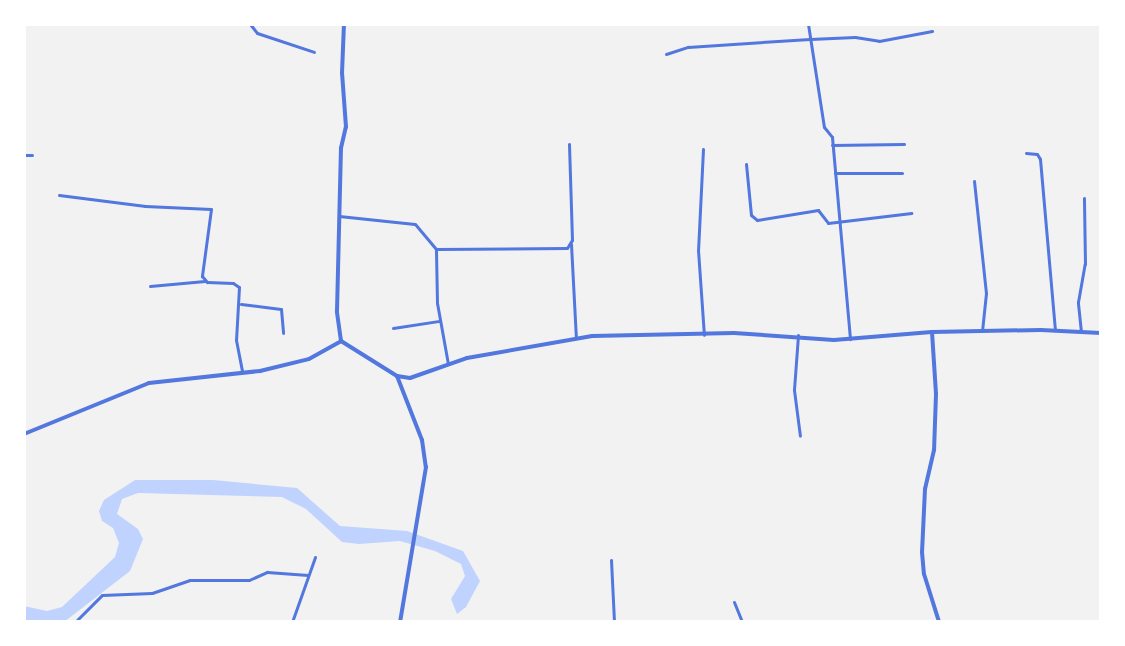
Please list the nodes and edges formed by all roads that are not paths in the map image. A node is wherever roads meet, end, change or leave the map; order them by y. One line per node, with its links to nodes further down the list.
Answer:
1 (250, 24): 6 (street)
2 (344, 24): 22 (street)
3 (808, 24): 5 (street)
4 (932, 31): 5 (street)
5 (810, 39): 7 (street); 10 (street)
6 (314, 52)
7 (666, 54)
8 (569, 144): 24 (street)
9 (904, 144): 10 (street)
10 (832, 145): 16 (street)
11 (703, 149): 37 (street)
12 (1026, 153): 32 (street)
13 (24, 155): 14 (street)
14 (32, 155)
15 (746, 164): 23 (street)
16 (834, 172): 17 (street); 23 (street)
17 (902, 173)
18 (974, 181): 31 (street)
19 (59, 195): 26 (street)
20 (1084, 198): 34 (street)
21 (911, 213): 23 (street)
22 (339, 216): 25 (street); 41 (street)
23 (836, 221): 40 (street)
24 (571, 244): 25 (street); 39 (street)
25 (436, 249): 29 (street)
26 (205, 281): 27 (street); 28 (street)
27 (150, 286)
28 (241, 304): 35 (street); 43 (street)
29 (440, 321): 30 (street); 42 (street)
30 (393, 328)
31 (982, 330): 32 (street); 33 (street)
32 (1055, 330): 34 (street)
33 (932, 332): 40 (street); 56 (street)
34 (1081, 332): 36 (street)
35 (283, 333)
36 (1101, 333)
37 (704, 335): 38 (street); 39 (street)
38 (798, 335): 40 (street); 46 (street)
39 (576, 338): 42 (street)
40 (850, 339)
41 (341, 341): 43 (street); 44 (street)
42 (448, 364): 44 (street)
43 (242, 372): 45 (street)
44 (397, 376): 53 (street)
45 (24, 434)
46 (800, 436)
47 (315, 557): 49 (street)
48 (611, 560): 54 (street)
49 (308, 575): 51 (street); 52 (street)
50 (734, 602): 55 (street)
51 (75, 622)
52 (292, 622)
53 (400, 622)
54 (614, 622)
55 (742, 622)
56 (939, 622)

